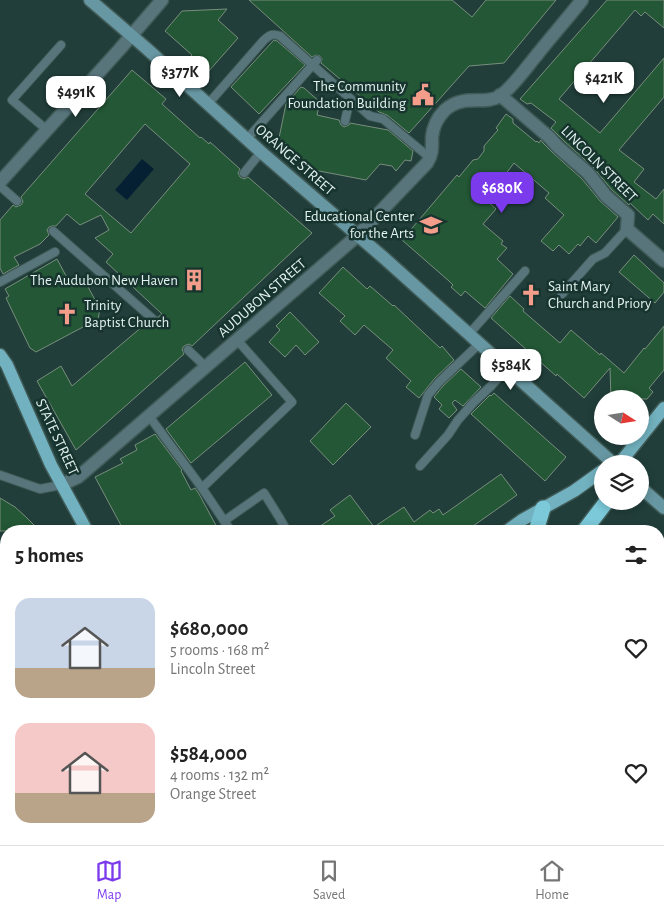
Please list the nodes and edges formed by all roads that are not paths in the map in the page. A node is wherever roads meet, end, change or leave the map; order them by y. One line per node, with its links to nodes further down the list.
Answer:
1 (90, 0): 4 (main road, ORANGE STREET)
2 (162, 0): 4 (street)
3 (582, 0): 7 (street)
4 (131, 36): 9 (main road, ORANGE STREET); 11 (street)
5 (61, 45): 11 (lane)
6 (315, 62): 8 (lane); 9 (lane); 12 (lane)
7 (500, 95): 14 (street); 18 (street, LINCOLN STREET)
8 (350, 99): 10 (lane); 14 (lane)
9 (208, 104): 12 (main road, ORANGE STREET)
10 (345, 121)
11 (47, 130): 16 (street)
12 (247, 139): 13 (main road, ORANGE STREET)
13 (261, 152): 15 (lane); 20 (main road, ORANGE STREET)
14 (430, 158): 20 (street, AUDUBON STREET)
15 (244, 173)
16 (0, 184): 17 (lane)
17 (17, 202)
18 (627, 229): 22 (street); 25 (lane)
19 (53, 230): 26 (lane)
20 (357, 236): 27 (main road, ORANGE STREET); 28 (street, AUDUBON STREET)
21 (55, 252): 24 (lane)
22 (664, 261)
23 (525, 271): 27 (lane)
24 (0, 282)
25 (562, 294)
26 (154, 320)
27 (468, 334): 29 (main road, ORANGE STREET)
28 (238, 341): 32 (street, AUDUBON STREET); 43 (lane)
29 (479, 344): 33 (main road, ORANGE STREET); 36 (lane)
30 (188, 350): 32 (lane)
31 (0, 355): 42 (main road, STATE STREET)
32 (206, 367): 35 (street, AUDUBON STREET)
33 (507, 368): 37 (main road, ORANGE STREET); 39 (lane)
34 (664, 408): 38 (main road)
35 (149, 416): 42 (street, AUDUBON STREET); 43 (lane)
36 (416, 435)
37 (604, 455)
38 (626, 455)
39 (420, 466)
40 (0, 475): 42 (lane)
41 (594, 477): 45 (main road)
42 (61, 485): 49 (main road, STATE STREET)
43 (202, 488): 48 (lane)
44 (649, 495): 46 (main road)
45 (544, 508): 52 (main road); 53 (highway)
46 (664, 508)
47 (600, 510): 54 (highway)
48 (224, 521): 50 (lane); 51 (lane)
49 (84, 525)
50 (227, 525)
51 (284, 525)
52 (515, 525)
53 (538, 525)
54 (589, 525)

